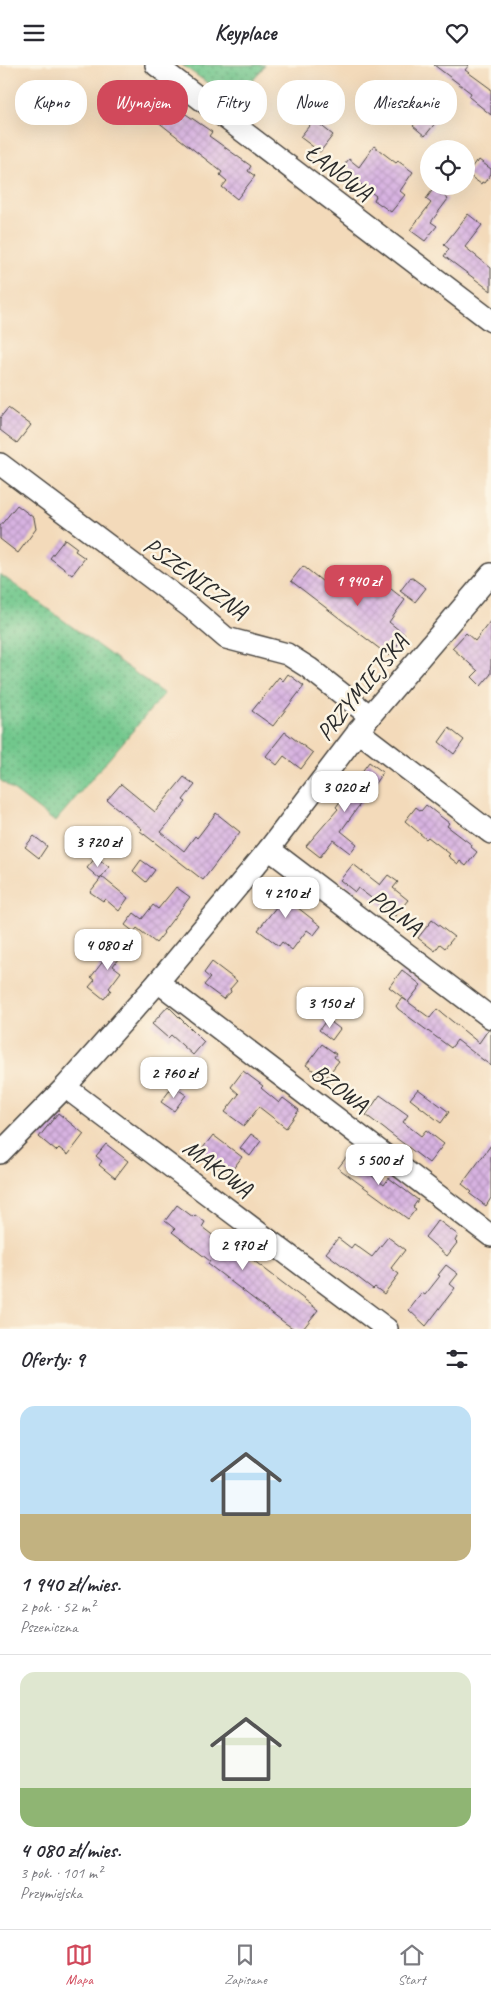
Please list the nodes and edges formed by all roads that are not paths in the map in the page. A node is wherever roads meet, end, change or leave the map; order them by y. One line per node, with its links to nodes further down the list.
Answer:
1 (156, 65): 2 (street, ŁANOWA)
2 (491, 321)
3 (0, 464): 5 (street, PSZENICZNA)
4 (491, 573): 5 (street, PRZYMIEJSKA)
5 (364, 723): 6 (street, PSZENICZNA); 7 (street, PRZYMIEJSKA)
6 (491, 833)
7 (269, 849): 8 (street, PRZYMIEJSKA); 9 (street, POLNA)
8 (158, 982): 10 (street, PRZYMIEJSKA); 12 (street, BZOWA)
9 (491, 1018)
10 (65, 1087): 11 (street, PRZYMIEJSKA); 13 (street, MAKOWA)
11 (0, 1153)
12 (491, 1235)
13 (387, 1329)

